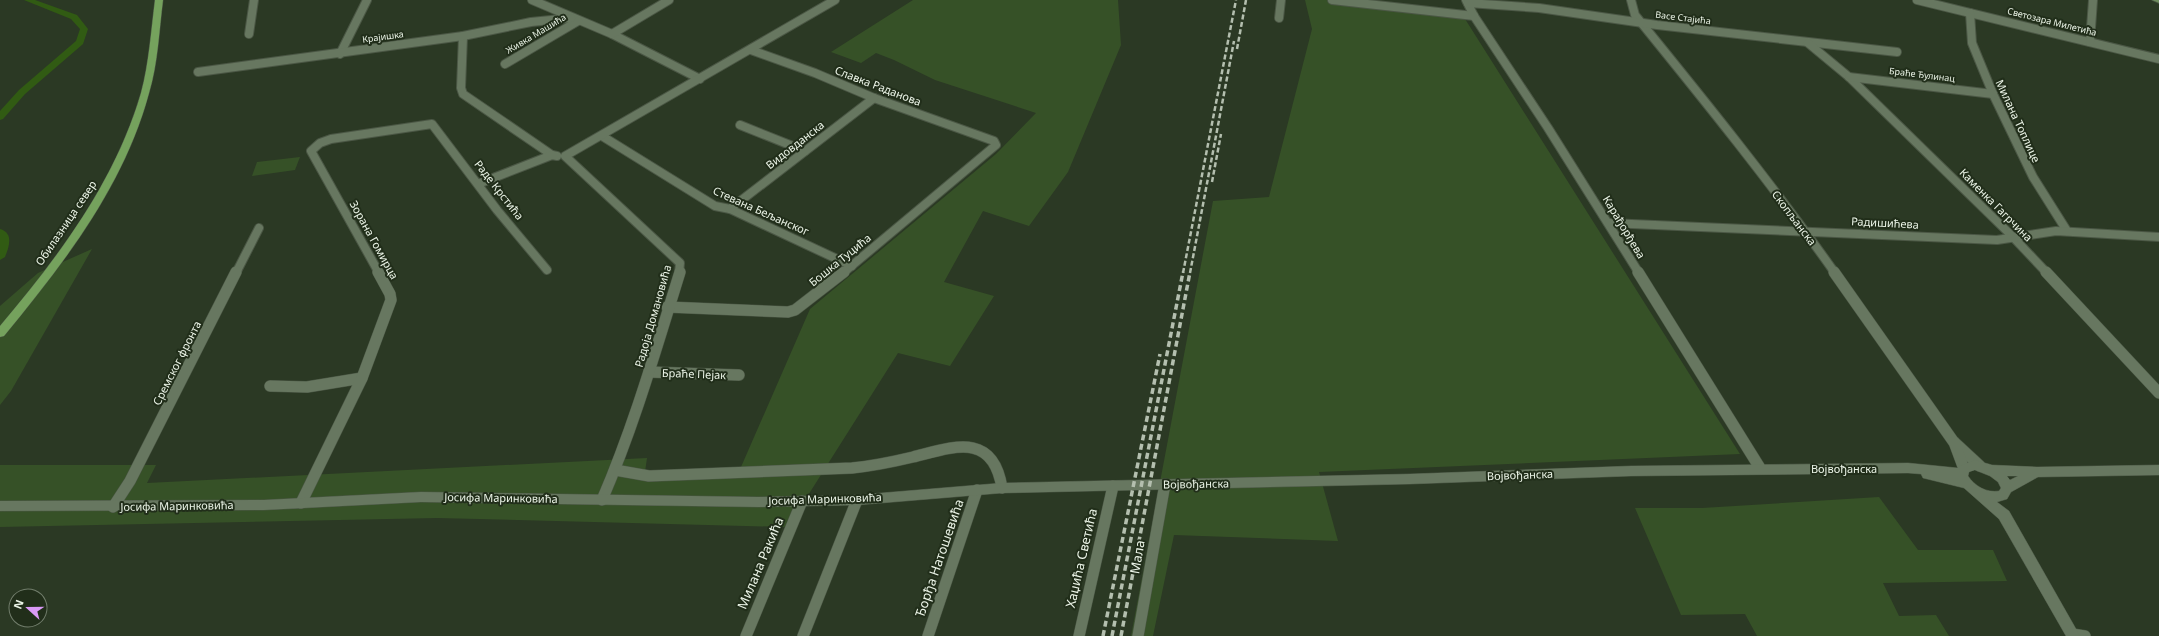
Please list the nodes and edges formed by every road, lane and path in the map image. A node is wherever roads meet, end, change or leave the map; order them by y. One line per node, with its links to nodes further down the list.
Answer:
1 (158, 0): 53 (main road, Обилазница север)
2 (254, 0): 20 (street)
3 (367, 0): 27 (street)
4 (532, 0): 18 (street)
5 (669, 0): 21 (street)
6 (835, 0): 25 (street)
7 (1281, 0): 17 (street)
8 (1332, 0): 16 (street)
9 (1631, 0): 19 (street, Скопљанска)
10 (1917, 0): 15 (street, Светозара Милетића)
11 (2093, 0): 23 (street)
12 (2156, 0): 13 (main road)
13 (2159, 1)
14 (1467, 2): 16 (street, Карађорђева); 19 (street, Васе Стајића)
15 (1970, 13): 23 (street, Светозара Милетића); 33 (street, Милана Топлице)
16 (1474, 16): 44 (street, Карађорђева)
17 (1279, 18)
18 (574, 20): 21 (street); 22 (street, Крајишка); 29 (street, Живка Машића)
19 (1640, 22): 24 (street, Васе Стајића); 46 (street, Скопљанска)
20 (249, 34)
21 (612, 34): 32 (street)
22 (463, 36): 27 (street, Крајишка); 40 (street)
23 (2090, 42): 28 (street, Светозара Милетића)
24 (1808, 43): 26 (street, Васе Стајића); 31 (street, Каменка Гагрчина)
25 (751, 50): 32 (street); 34 (street, Славка Раданова)
26 (1897, 52)
27 (340, 54): 30 (street, Крајишка)
28 (2159, 59)
29 (505, 64)
30 (198, 72)
31 (1849, 76): 33 (street, Браће Ђулинац); 48 (street, Каменка Гагрчина)
32 (700, 79): 37 (street)
33 (1993, 94): 47 (street, Милана Топлице)
34 (874, 98): 38 (street, Славка Раданова); 39 (street, Видовданска)
35 (432, 124): 42 (street, Раде Крстића); 56 (street, Зорана Гомирца)
36 (740, 125): 39 (street)
37 (602, 136): 41 (street); 43 (street, Стевана Бељанског)
38 (996, 143): 50 (street, Бошка Туцића)
39 (805, 151): 43 (street, Видовданска)
40 (552, 156): 41 (street); 42 (street)
41 (565, 156): 52 (street, Радоја Домановића)
42 (478, 184): 51 (street, Раде Крстића)
43 (730, 209): 50 (street, Стевана Бељанског)
44 (1609, 223): 46 (street, Радишићева); 60 (street, Карађорђева)
45 (259, 228): 78 (street, Сремског фронта)
46 (1805, 231): 48 (street, Радишићева); 59 (street, Скопљанска)
47 (2066, 231): 48 (street, Радишићева); 49 (street, Радишићева)
48 (2012, 237): 58 (street, Каменка Гагрчина)
49 (2159, 237)
50 (852, 266): 52 (street, Бошка Туцића)
51 (547, 270)
52 (667, 307): 54 (street, Радоја Домановића)
53 (0, 333)
54 (649, 372): 55 (street, Браће Пејак); 62 (street, Радоја Домановића)
55 (739, 375)
56 (362, 378): 57 (street); 76 (street, Зорана Гомирца)
57 (270, 386)
58 (2159, 393)
59 (1953, 440): 61 (street, Скопљанска); 65 (street, Скопљанска)
60 (1760, 468): 65 (street, Војвођанска); 67 (street, Војвођанска)
61 (1985, 468): 64 (street); 65 (street); 72 (street)
62 (615, 470): 69 (street); 73 (street, Радоја Домановића)
63 (2159, 470): 64 (street)
64 (2037, 472): 72 (street)
65 (1964, 475): 71 (street)
66 (1141, 484): 67 (street, Војвођанска); 68 (street, Јосифа Маринковића)
67 (1165, 484): 85 (street, Мала)
68 (1113, 486): 69 (street, Јосифа Маринковића); 84 (street, Хаџића Светића)
69 (1002, 488): 70 (street, Јосифа Маринковића)
70 (977, 490): 74 (street, Јосифа Маринковића); 83 (street, Ђорђа Натошевића)
71 (1978, 492): 72 (street); 79 (street)
72 (2005, 492): 79 (street)
73 (602, 500): 75 (street, Јосифа Маринковића); 76 (street, Јосифа Маринковића)
74 (857, 500): 75 (street, Јосифа Маринковића); 82 (street)
75 (802, 501): 81 (street, Милана Ракића)
76 (302, 503): 78 (street, Јосифа Маринковића)
77 (0, 506): 78 (street, Јосифа Маринковића)
78 (114, 507)
79 (2004, 515): 80 (street)
80 (2076, 635)
81 (746, 636)
82 (803, 636)
83 (928, 636)
84 (1079, 636)
85 (1138, 636)

